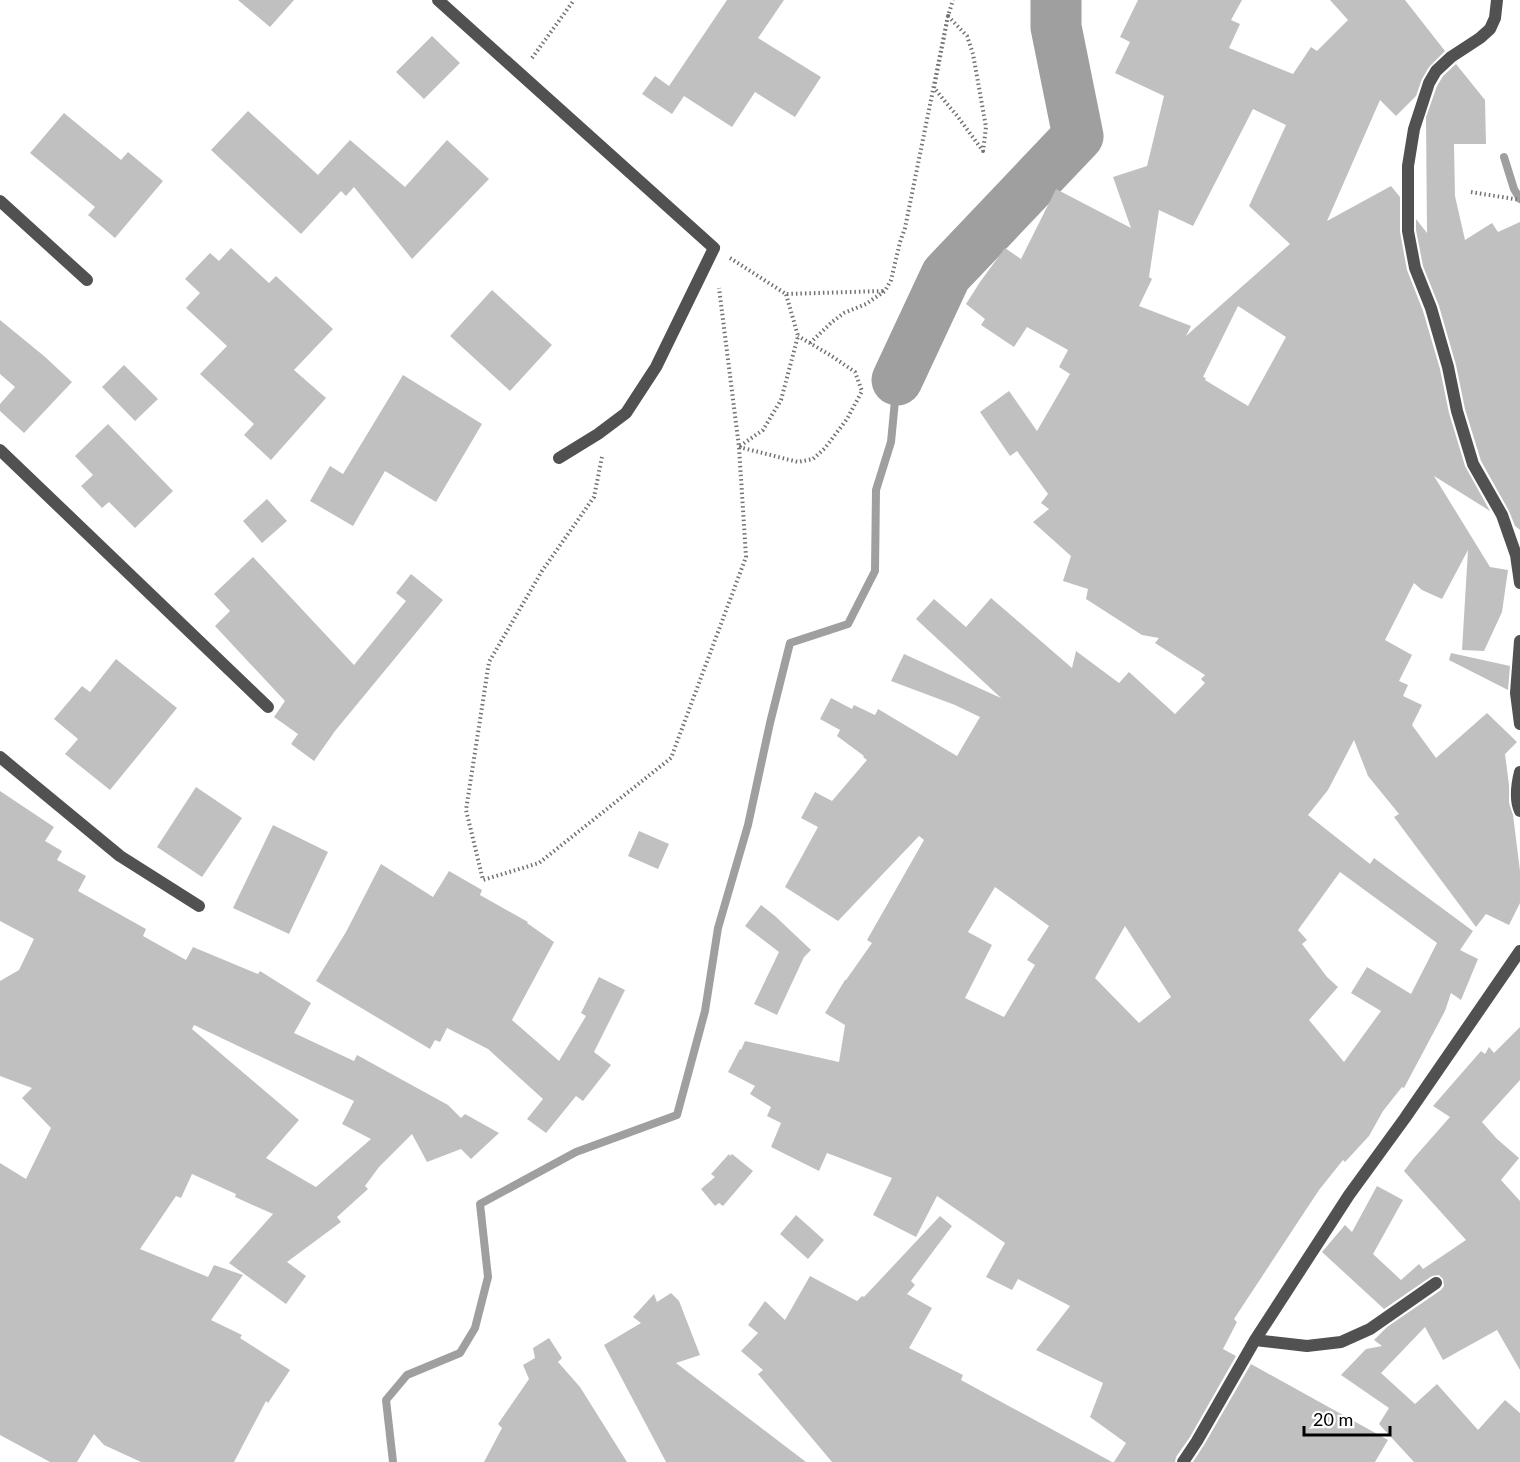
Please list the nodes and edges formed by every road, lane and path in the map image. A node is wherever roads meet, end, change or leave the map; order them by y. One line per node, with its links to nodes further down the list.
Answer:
1 (438, 0): 6 (street)
2 (574, 0): 6 (path)
3 (953, 0): 5 (path)
4 (1497, 0): 21 (street)
5 (948, 16): 5 (path); 13 (path)
6 (520, 74): 10 (street)
7 (1471, 192): 8 (path)
8 (1520, 200)
9 (0, 201): 11 (street)
10 (714, 248): 14 (path); 17 (street)
11 (87, 280)
12 (718, 283): 18 (path)
13 (885, 291): 14 (path); 16 (path)
14 (786, 294): 15 (path)
15 (798, 336): 16 (path); 18 (path)
16 (810, 343): 18 (path)
17 (609, 426): 18 (path); 20 (street)
18 (739, 447)
19 (0, 450): 23 (street)
20 (559, 458)
21 (1520, 583)
22 (1520, 641): 24 (street)
23 (268, 707)
24 (1520, 724)
25 (0, 757): 28 (street)
26 (1520, 772): 27 (street)
27 (1520, 811)
28 (199, 906)
29 (1520, 951): 31 (street)
30 (1437, 1283): 31 (street)
31 (1254, 1340): 32 (street)
32 (1183, 1462)

